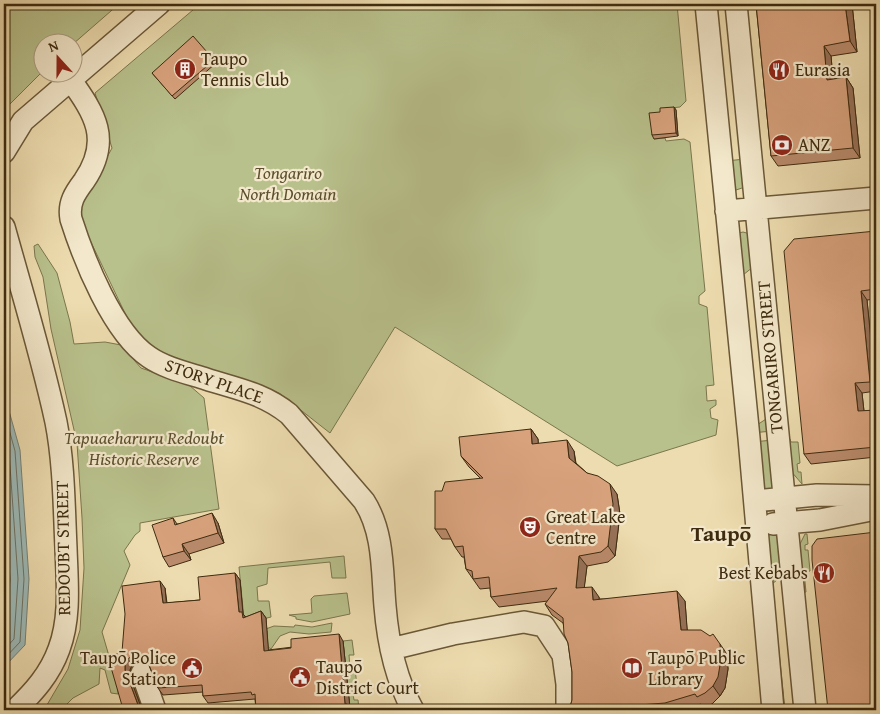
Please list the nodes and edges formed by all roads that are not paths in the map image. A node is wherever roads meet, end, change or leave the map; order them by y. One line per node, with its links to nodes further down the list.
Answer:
1 (159, 4): 4 (street)
2 (706, 4): 10 (street, TONGARIRO STREET)
3 (736, 4): 9 (street, TONGARIRO STREET)
4 (82, 69)
5 (67, 82): 7 (street)
6 (72, 82): 18 (street, STORY PLACE)
7 (4, 152)
8 (876, 198): 9 (street)
9 (757, 208): 10 (street); 13 (street, TONGARIRO STREET)
10 (726, 211): 14 (street, TONGARIRO STREET)
11 (4, 228): 20 (street, REDOUBT STREET)
12 (876, 496): 13 (street)
13 (785, 498): 14 (street); 16 (street, TONGARIRO STREET)
14 (755, 501): 17 (street, TONGARIRO STREET)
15 (876, 509): 16 (street)
16 (787, 523): 17 (street); 25 (street, TONGARIRO STREET)
17 (757, 526): 24 (street, TONGARIRO STREET)
18 (390, 650): 22 (street, STORY PLACE); 23 (street)
19 (142, 672): 21 (street)
20 (15, 710)
21 (155, 710)
22 (413, 710)
23 (567, 710)
24 (773, 710)
25 (806, 710)

